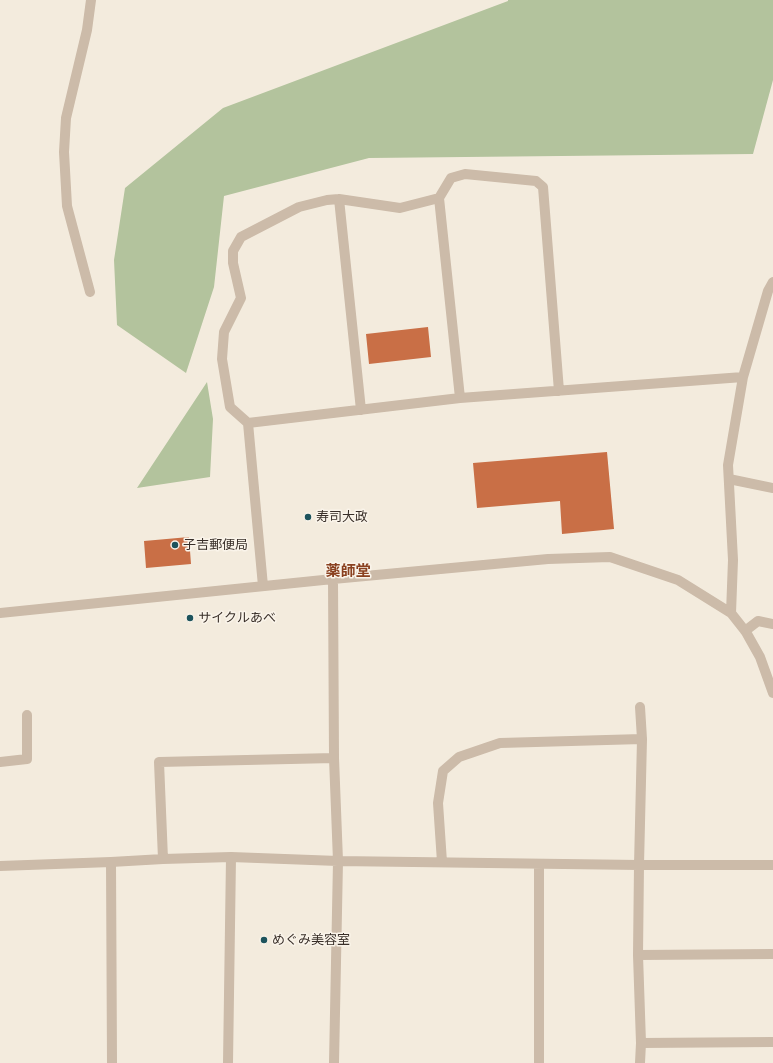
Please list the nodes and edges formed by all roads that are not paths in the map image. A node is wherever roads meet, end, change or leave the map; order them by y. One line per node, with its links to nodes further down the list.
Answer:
1 (90, 0): 5 (street)
2 (440, 198): 3 (street); 7 (street); 8 (street)
3 (339, 199): 9 (street); 10 (street)
4 (773, 282): 6 (street)
5 (90, 292)
6 (743, 377): 7 (street); 11 (street)
7 (558, 391): 8 (street)
8 (460, 398): 9 (street)
9 (361, 410): 10 (street)
10 (248, 423): 14 (street)
11 (729, 479): 12 (street); 16 (street)
12 (773, 488)
13 (333, 579): 14 (street); 16 (street); 23 (street)
14 (263, 586): 15 (street)
15 (0, 613)
16 (731, 613): 18 (street)
17 (773, 624): 18 (street)
18 (745, 631): 19 (street)
19 (773, 693)
20 (640, 707): 22 (street)
21 (27, 715): 24 (street)
22 (642, 739): 29 (street); 31 (street)
23 (334, 758): 26 (street); 27 (street)
24 (0, 762)
25 (230, 857): 26 (street); 27 (street); 39 (street)
26 (163, 858): 28 (street)
27 (338, 861): 29 (street); 40 (street)
28 (111, 862): 33 (street); 38 (street)
29 (442, 862): 30 (street)
30 (539, 864): 31 (street); 41 (street)
31 (639, 865): 32 (street); 35 (street)
32 (773, 865)
33 (0, 866)
34 (773, 954): 35 (street)
35 (638, 955): 37 (street)
36 (773, 1042): 37 (street)
37 (641, 1043): 42 (street)
38 (112, 1063)
39 (228, 1063)
40 (334, 1063)
41 (539, 1063)
42 (640, 1063)

